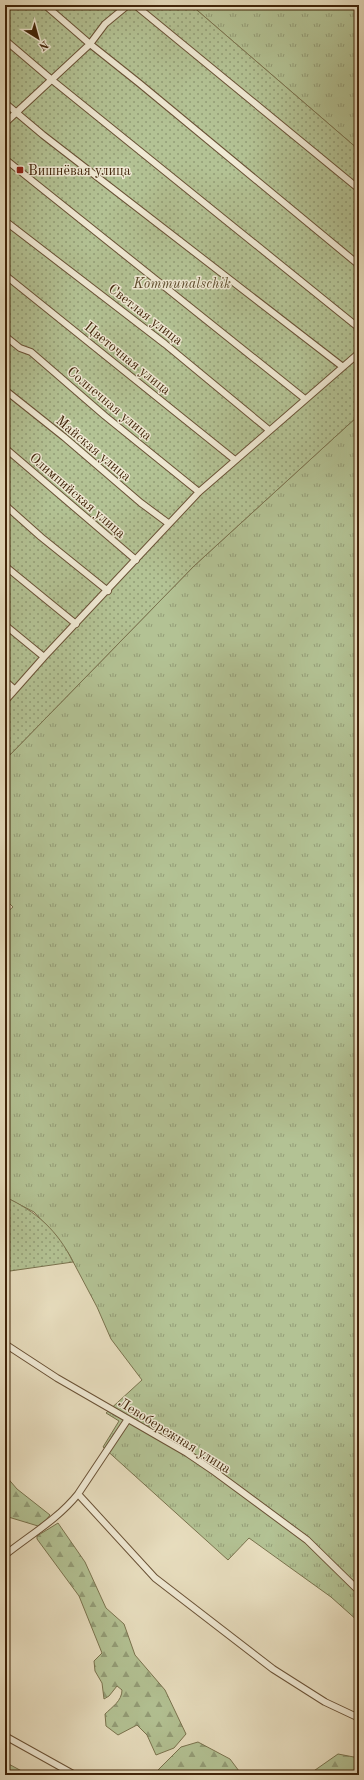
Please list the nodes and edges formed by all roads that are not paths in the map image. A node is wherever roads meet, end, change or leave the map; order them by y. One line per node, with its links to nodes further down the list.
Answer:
1 (45, 5): 5 (street)
2 (128, 5): 5 (street)
3 (135, 5): 11 (street)
4 (5, 40): 6 (street)
5 (90, 44): 6 (street); 13 (street)
6 (52, 80): 8 (street); 15 (street)
7 (5, 103): 8 (street)
8 (16, 113): 9 (street); 18 (street)
9 (5, 123)
10 (5, 159): 20 (street)
11 (359, 189)
12 (5, 221): 21 (street, Светлая улица)
13 (359, 264)
14 (5, 275): 23 (street, Цветочная улица)
15 (359, 328)
16 (5, 336): 24 (street, Солнечная улица)
17 (359, 353): 18 (street)
18 (343, 367): 20 (street)
19 (5, 390): 26 (street, Майская улица)
20 (305, 399): 21 (street)
21 (269, 430): 23 (street)
22 (5, 448): 27 (street, Олимпийская улица)
23 (235, 460): 24 (street)
24 (199, 492): 26 (street)
25 (5, 505): 29 (street)
26 (168, 523): 27 (street)
27 (136, 560): 29 (street)
28 (5, 566): 30 (street)
29 (108, 591): 30 (street)
30 (76, 624): 32 (street)
31 (5, 625): 32 (street)
32 (44, 657): 34 (street)
33 (5, 681): 34 (street)
34 (14, 689): 35 (street)
35 (5, 701)
36 (5, 1344): 37 (street, Левобережная улица)
37 (128, 1419): 38 (street); 40 (street, Левобережная улица)
38 (78, 1494): 39 (street); 41 (street)
39 (5, 1555)
40 (359, 1591)
41 (359, 1718)
42 (5, 1736): 43 (street)
43 (75, 1775)

